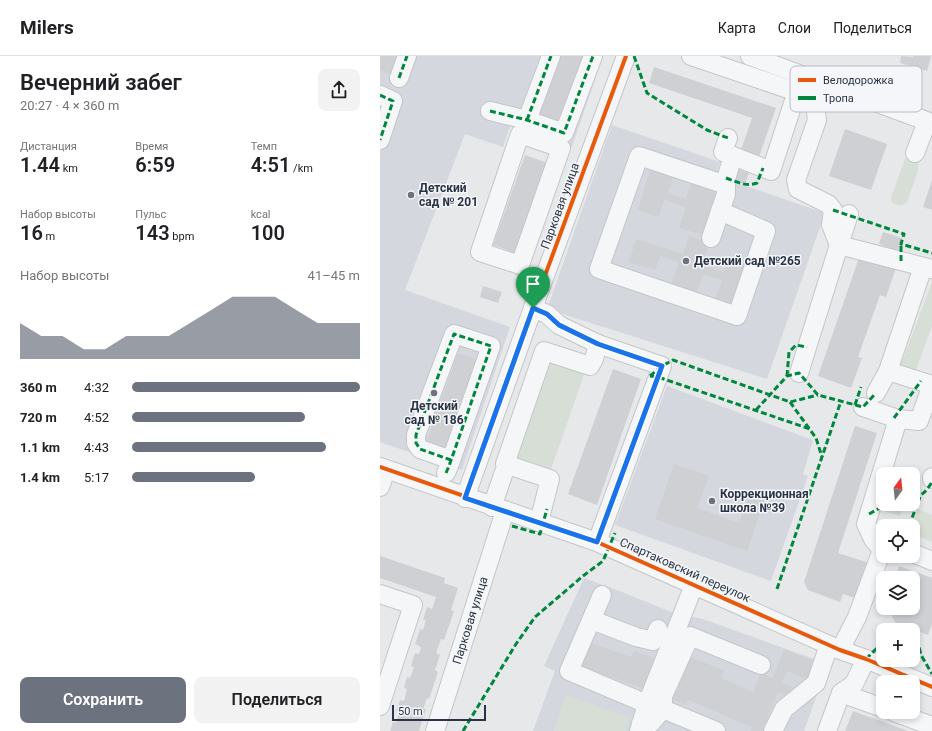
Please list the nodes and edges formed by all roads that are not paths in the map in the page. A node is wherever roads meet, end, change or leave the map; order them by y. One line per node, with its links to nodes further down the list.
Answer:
1 (407, 56): 8 (street)
2 (551, 56): 15 (street)
3 (593, 56): 15 (street)
4 (626, 56): 29 (street, Парковая улица)
5 (691, 56): 9 (street)
6 (761, 58): 7 (street)
7 (790, 70)
8 (399, 78)
9 (790, 90)
10 (380, 95): 18 (street)
11 (490, 111): 15 (street)
12 (791, 112): 22 (street)
13 (816, 112): 27 (street)
14 (903, 112): 16 (street)
15 (527, 120)
16 (930, 122): 20 (street)
17 (728, 138): 22 (street)
18 (380, 140)
19 (561, 148): 19 (street); 21 (street)
20 (915, 153)
21 (578, 154)
22 (733, 156): 23 (street)
23 (726, 185): 24 (street); 24 (street)
24 (720, 211): 26 (street)
25 (849, 214): 27 (street)
26 (711, 238)
27 (839, 245): 28 (street); 32 (street)
28 (928, 268): 31 (street)
29 (533, 308): 30 (street); 41 (street, Парковая улица)
30 (598, 344): 43 (street); 44 (street)
31 (888, 371): 33 (street); 34 (street)
32 (799, 373)
33 (932, 385): 36 (street)
34 (876, 393)
35 (863, 407): 36 (street)
36 (898, 419): 45 (street)
37 (448, 466): 37 (street)
38 (383, 469): 40 (street); 41 (street, Спартаковский переулок)
39 (504, 472): 42 (street, Парковая улица)
40 (380, 487)
41 (465, 498): 42 (street, Спартаковский переулок)
42 (498, 509): 43 (street, Спартаковский переулок); 65 (street, Парковая улица)
43 (539, 522): 44 (street, Спартаковский переулок)
44 (597, 542): 49 (street, Спартаковский переулок)
45 (876, 543)
46 (920, 556): 47 (street)
47 (932, 561)
48 (877, 563): 54 (street)
49 (694, 585): 53 (street); 54 (street, Спартаковский переулок)
50 (380, 594): 59 (street)
51 (602, 596): 52 (street)
52 (592, 620): 53 (street); 60 (street)
53 (670, 645): 60 (street)
54 (834, 647): 55 (street, Спартаковский переулок); 67 (street)
55 (866, 659): 57 (street, Спартаковский переулок); 58 (street)
56 (761, 665): 60 (street)
57 (932, 687)
58 (841, 693): 61 (street); 68 (street)
59 (380, 706)
60 (655, 706): 64 (street); 66 (street)
61 (876, 706)
62 (913, 719): 63 (street)
63 (932, 726)
64 (640, 727)
65 (435, 731)
66 (716, 731)
67 (774, 731)
68 (827, 731)

